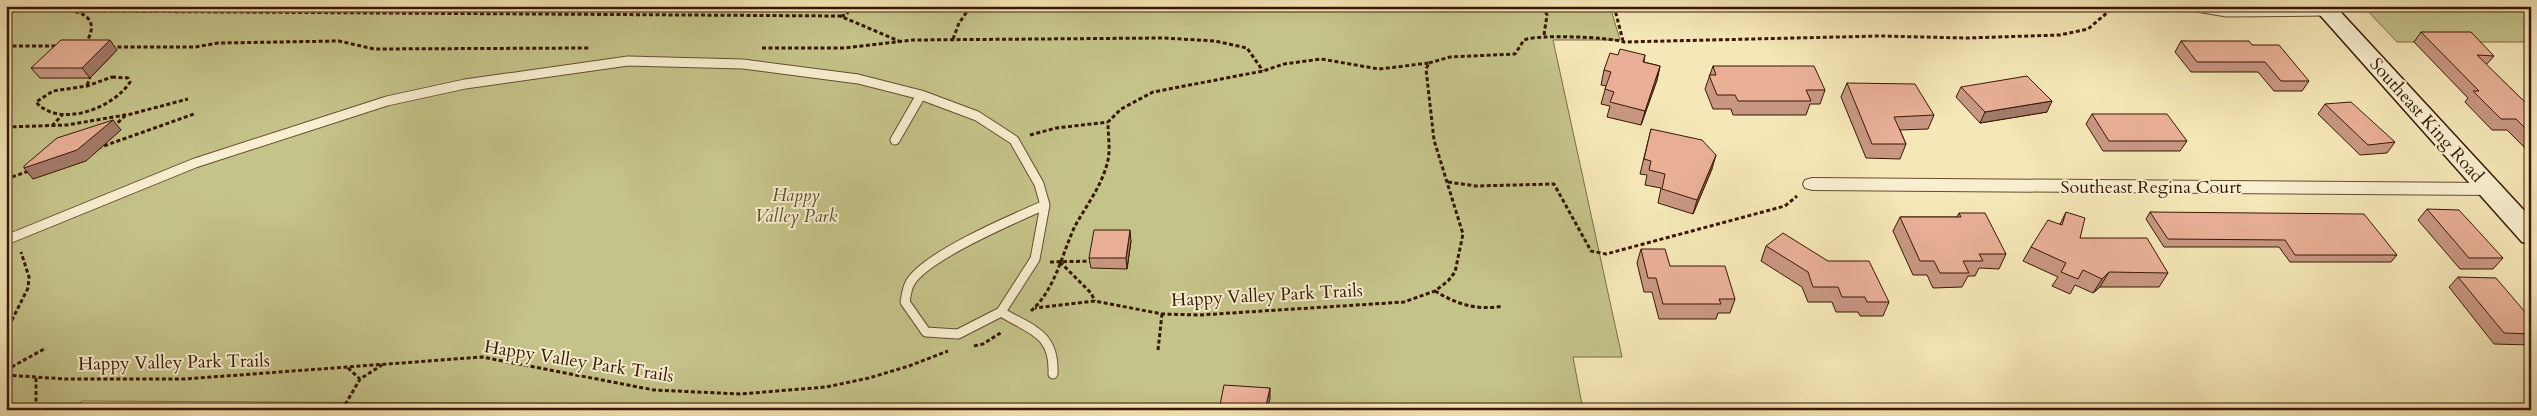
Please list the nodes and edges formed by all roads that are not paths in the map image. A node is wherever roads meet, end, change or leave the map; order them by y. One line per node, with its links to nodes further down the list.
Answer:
1 (2191, 6): 2 (lane)
2 (2325, 8): 6 (main road, Southeast King Road)
3 (922, 95): 4 (lane); 7 (lane); 9 (lane)
4 (895, 140)
5 (1812, 184): 6 (street, Southeast Regina Court)
6 (2489, 189): 8 (main road, Southeast King Road)
7 (1045, 205): 10 (lane); 10 (lane)
8 (2531, 235)
9 (6, 240)
10 (1001, 312): 11 (lane)
11 (1053, 374)

